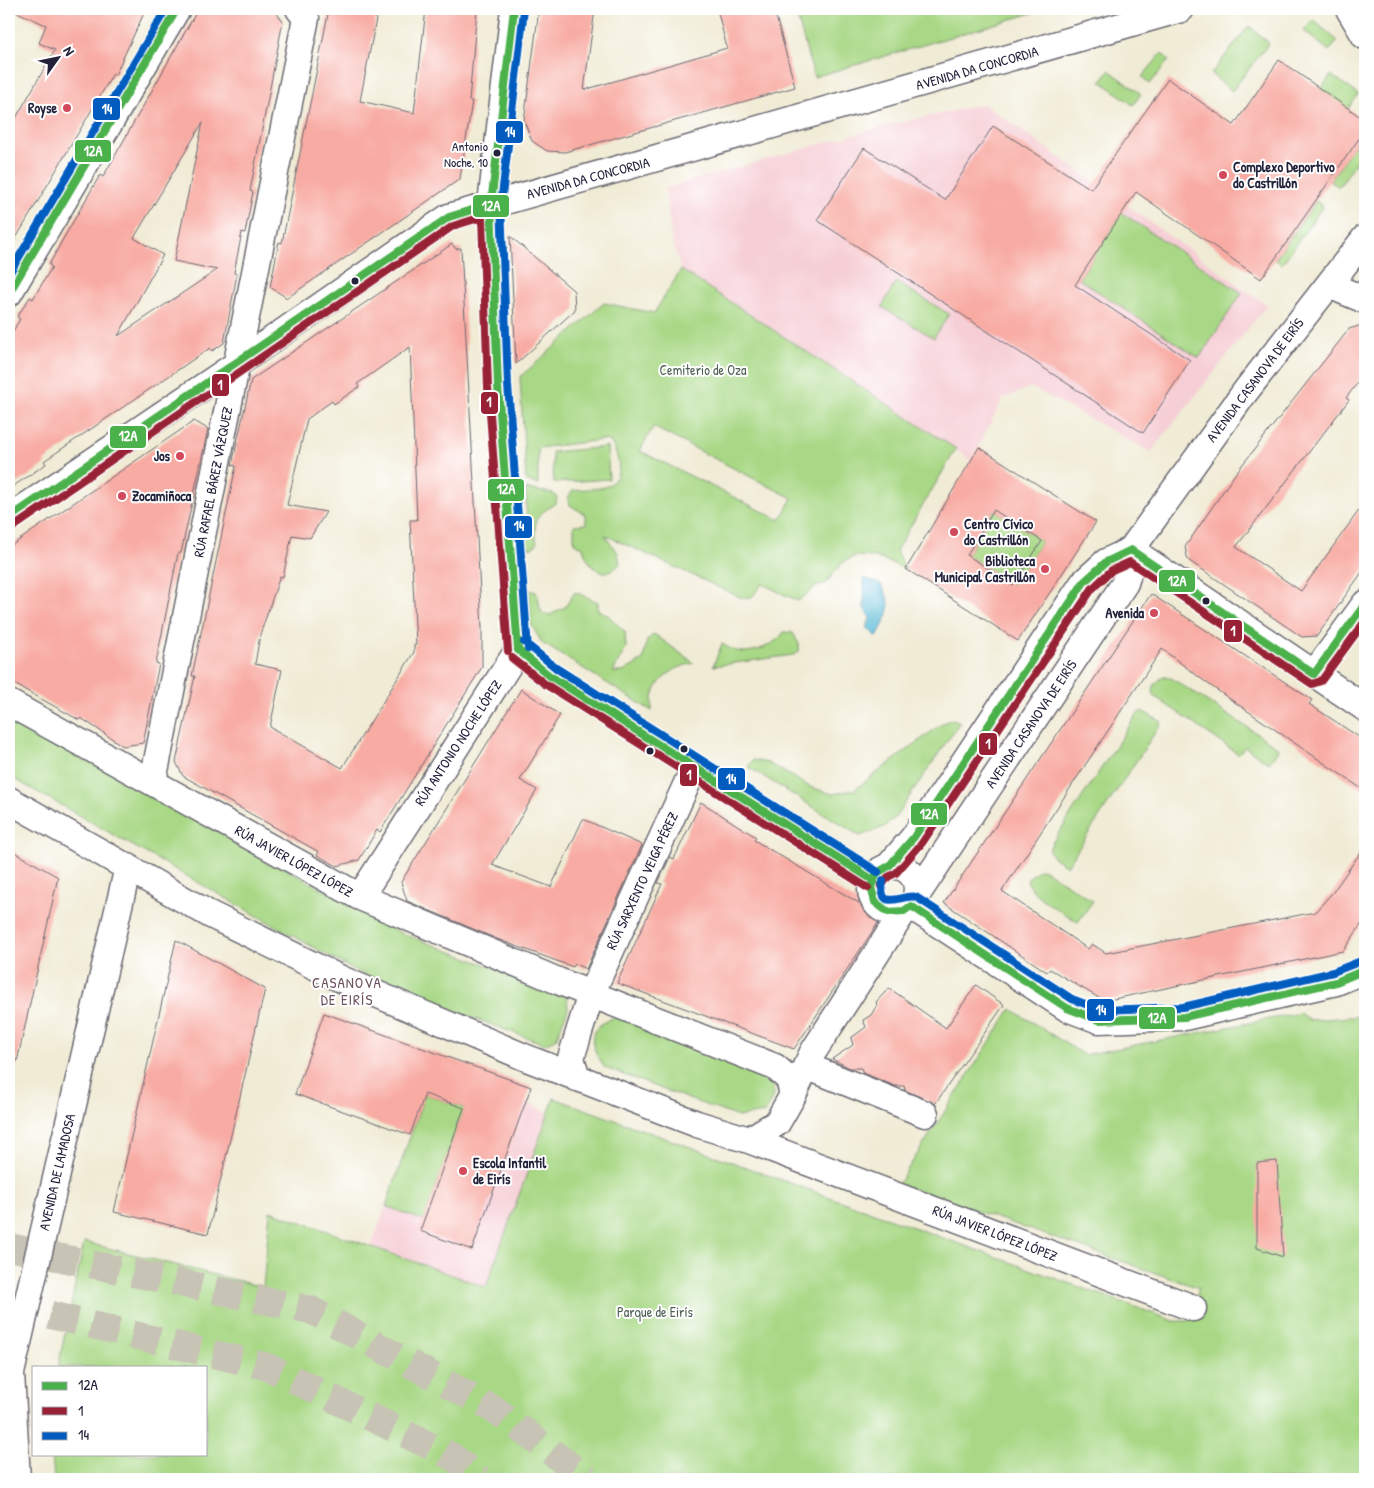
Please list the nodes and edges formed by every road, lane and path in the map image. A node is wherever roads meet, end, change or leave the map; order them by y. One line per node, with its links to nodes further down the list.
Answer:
1 (177, 9): 10 (street)
2 (299, 9): 12 (street, RÚA RAFAEL BÁREZ VÁZQUEZ)
3 (514, 9): 7 (street)
4 (1181, 9): 7 (street, AVENIDA DA CONCORDIA)
5 (1349, 9): 6 (street)
6 (1365, 36)
7 (491, 204): 12 (street, AVENIDA DA CONCORDIA); 16 (street)
8 (1365, 238): 9 (street, AVENIDA CASANOVA DE EIRÍS)
9 (1329, 285): 11 (street); 14 (street, AVENIDA CASANOVA DE EIRÍS)
10 (9, 292)
11 (1365, 300)
12 (236, 364): 13 (street, AVENIDA DA CONCORDIA); 21 (street, RÚA RAFAEL BÁREZ VÁZQUEZ)
13 (9, 518)
14 (1131, 550): 17 (street); 24 (street, AVENIDA CASANOVA DE EIRÍS); 26 (street, AVENIDA CASANOVA DE EIRÍS)
15 (1365, 604): 17 (street)
16 (518, 650): 20 (street); 25 (street, RÚA ANTONIO NOCHE LÓPEZ)
17 (1314, 674): 19 (street)
18 (9, 703): 21 (street, RÚA JAVIER LÓPEZ LÓPEZ)
19 (1365, 708)
20 (694, 768): 24 (street); 28 (street, RÚA SARXENTO VEIGA PÉREZ)
21 (153, 781): 25 (street, RÚA JAVIER LÓPEZ LÓPEZ)
22 (9, 800): 23 (street, RÚA JAVIER LÓPEZ LÓPEZ)
23 (128, 867): 30 (street, RÚA JAVIER LÓPEZ LÓPEZ); 37 (street, AVENIDA DE LAMADOSA)
24 (881, 873): 26 (street); 26 (street)
25 (360, 897): 28 (street, RÚA JAVIER LÓPEZ LÓPEZ)
26 (911, 903): 27 (street); 29 (street, AVENIDA CASANOVA DE EIRÍS)
27 (1365, 970)
28 (591, 994): 30 (street); 31 (street, RÚA JAVIER LÓPEZ LÓPEZ)
29 (806, 1066): 31 (street, AVENIDA CASANOVA DE EIRÍS); 32 (street)
30 (577, 1078): 34 (street, RÚA JAVIER LÓPEZ LÓPEZ)
31 (793, 1095): 33 (street)
32 (925, 1114)
33 (777, 1123): 34 (street); 35 (street)
34 (749, 1140): 35 (street, RÚA JAVIER LÓPEZ LÓPEZ)
35 (796, 1157): 36 (street, RÚA JAVIER LÓPEZ LÓPEZ)
36 (1193, 1308)
37 (10, 1373): 38 (street, AVENIDA DE LAMADOSA)
38 (17, 1479)

